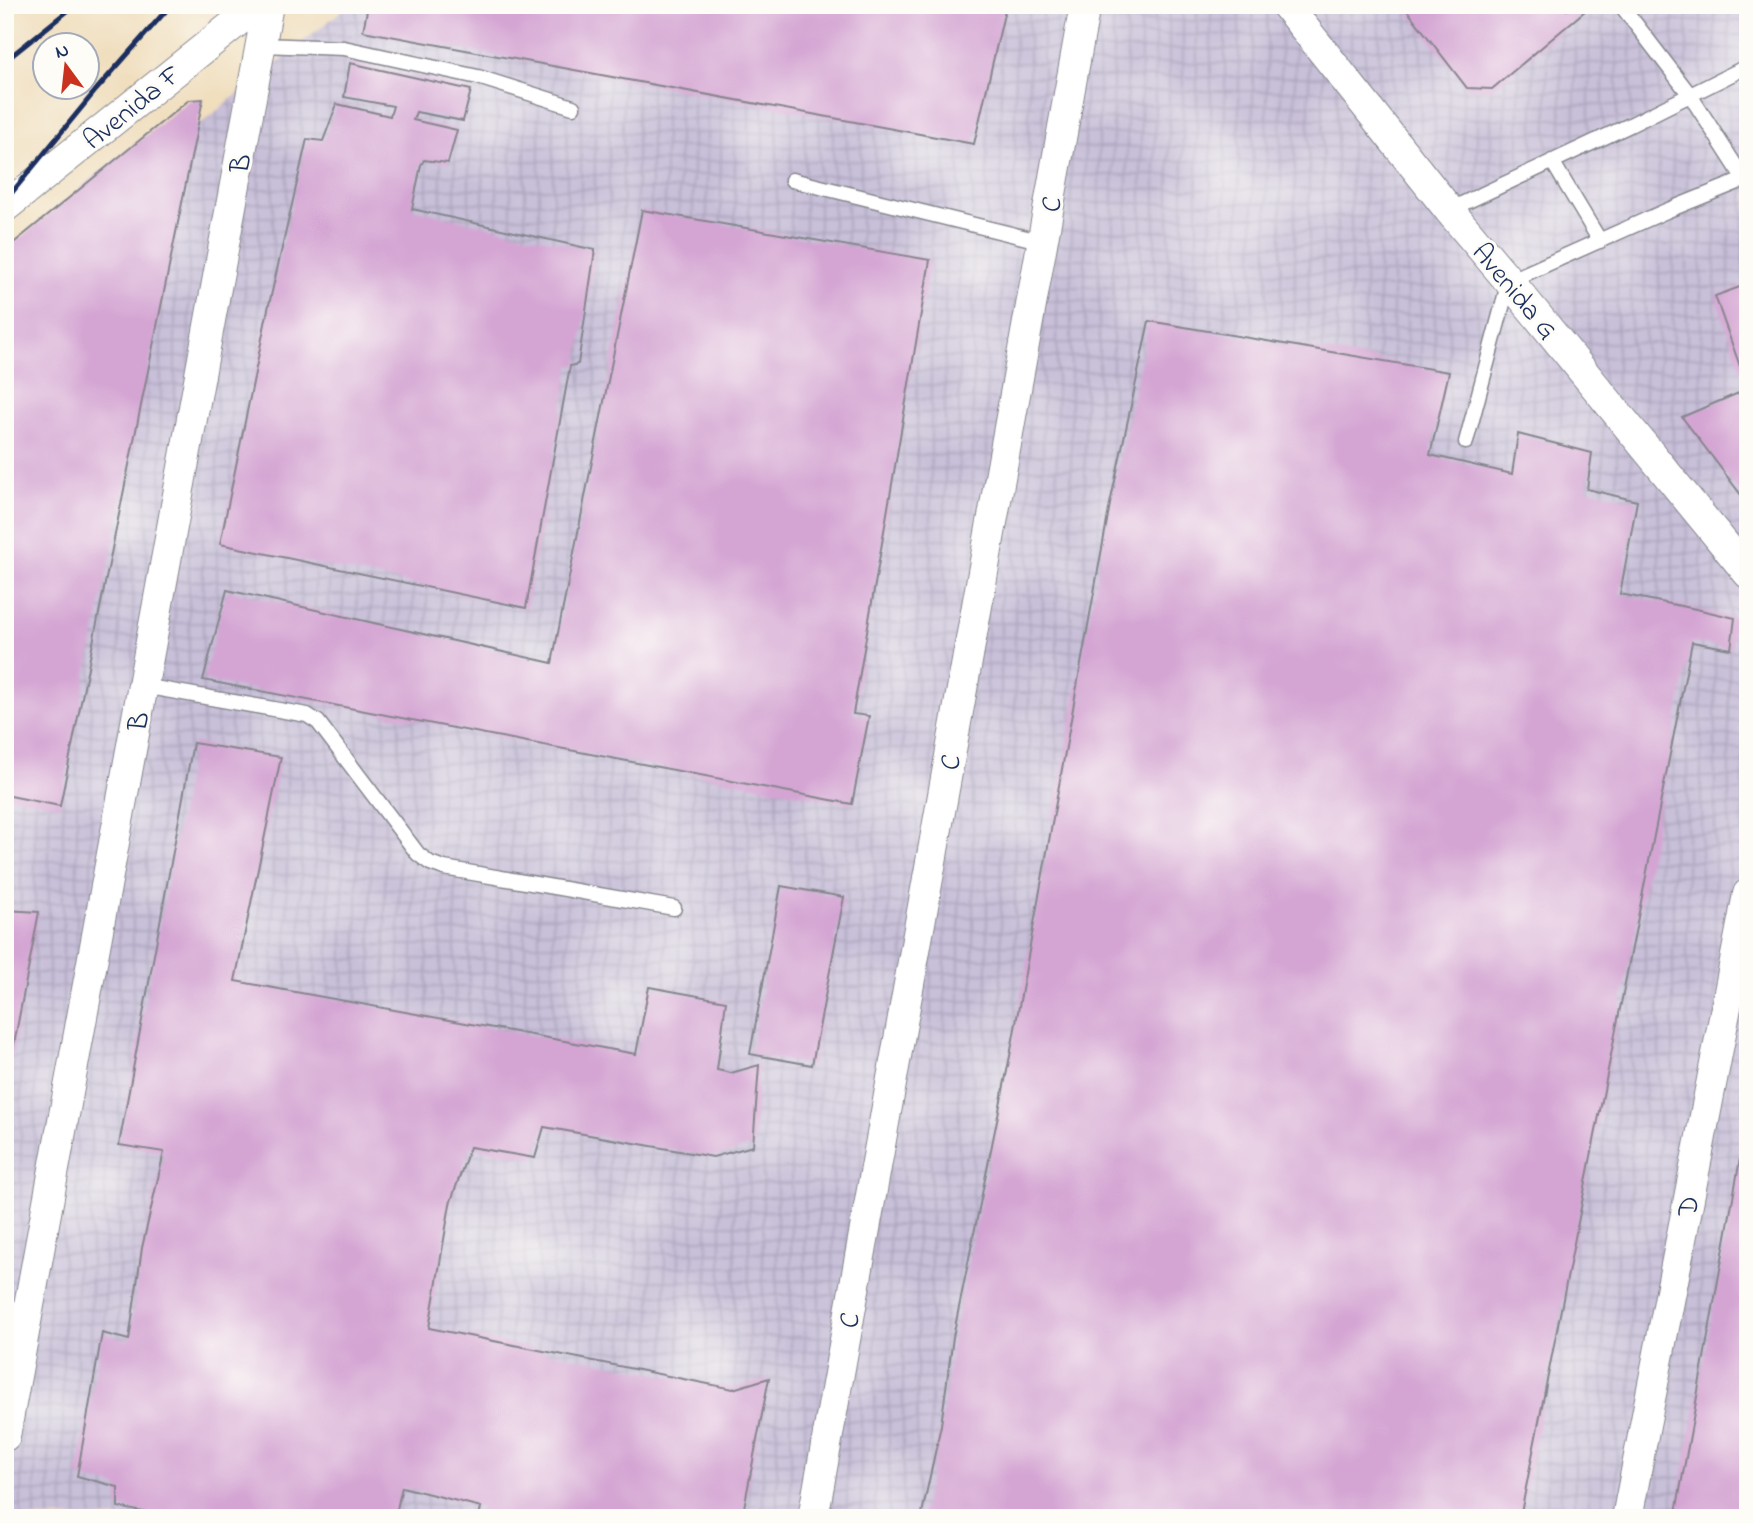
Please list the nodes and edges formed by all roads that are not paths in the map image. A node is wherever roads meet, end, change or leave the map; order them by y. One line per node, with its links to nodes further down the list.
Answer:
1 (258, 5): 13 (street, Avenida F)
2 (268, 5): 6 (street, B)
3 (1085, 5): 16 (street, C)
4 (1286, 5): 14 (street, Avenida G)
5 (1622, 5): 8 (lane)
6 (261, 45): 9 (lane); 20 (street, B)
7 (1748, 66): 8 (lane)
8 (1690, 95): 10 (lane); 11 (lane)
9 (573, 107)
10 (1552, 161): 14 (lane); 15 (lane)
11 (1746, 179): 15 (lane)
12 (792, 180): 16 (lane)
13 (5, 207)
14 (1449, 210): 17 (street, Avenida G)
15 (1600, 241): 17 (lane)
16 (1043, 242): 24 (street, C)
17 (1509, 281): 18 (lane); 19 (street, Avenida G)
18 (1466, 442)
19 (1748, 573)
20 (143, 686): 22 (lane); 23 (street, B)
21 (1748, 894): 25 (street, D)
22 (674, 908)
23 (5, 1436)
24 (813, 1518)
25 (1627, 1518)

